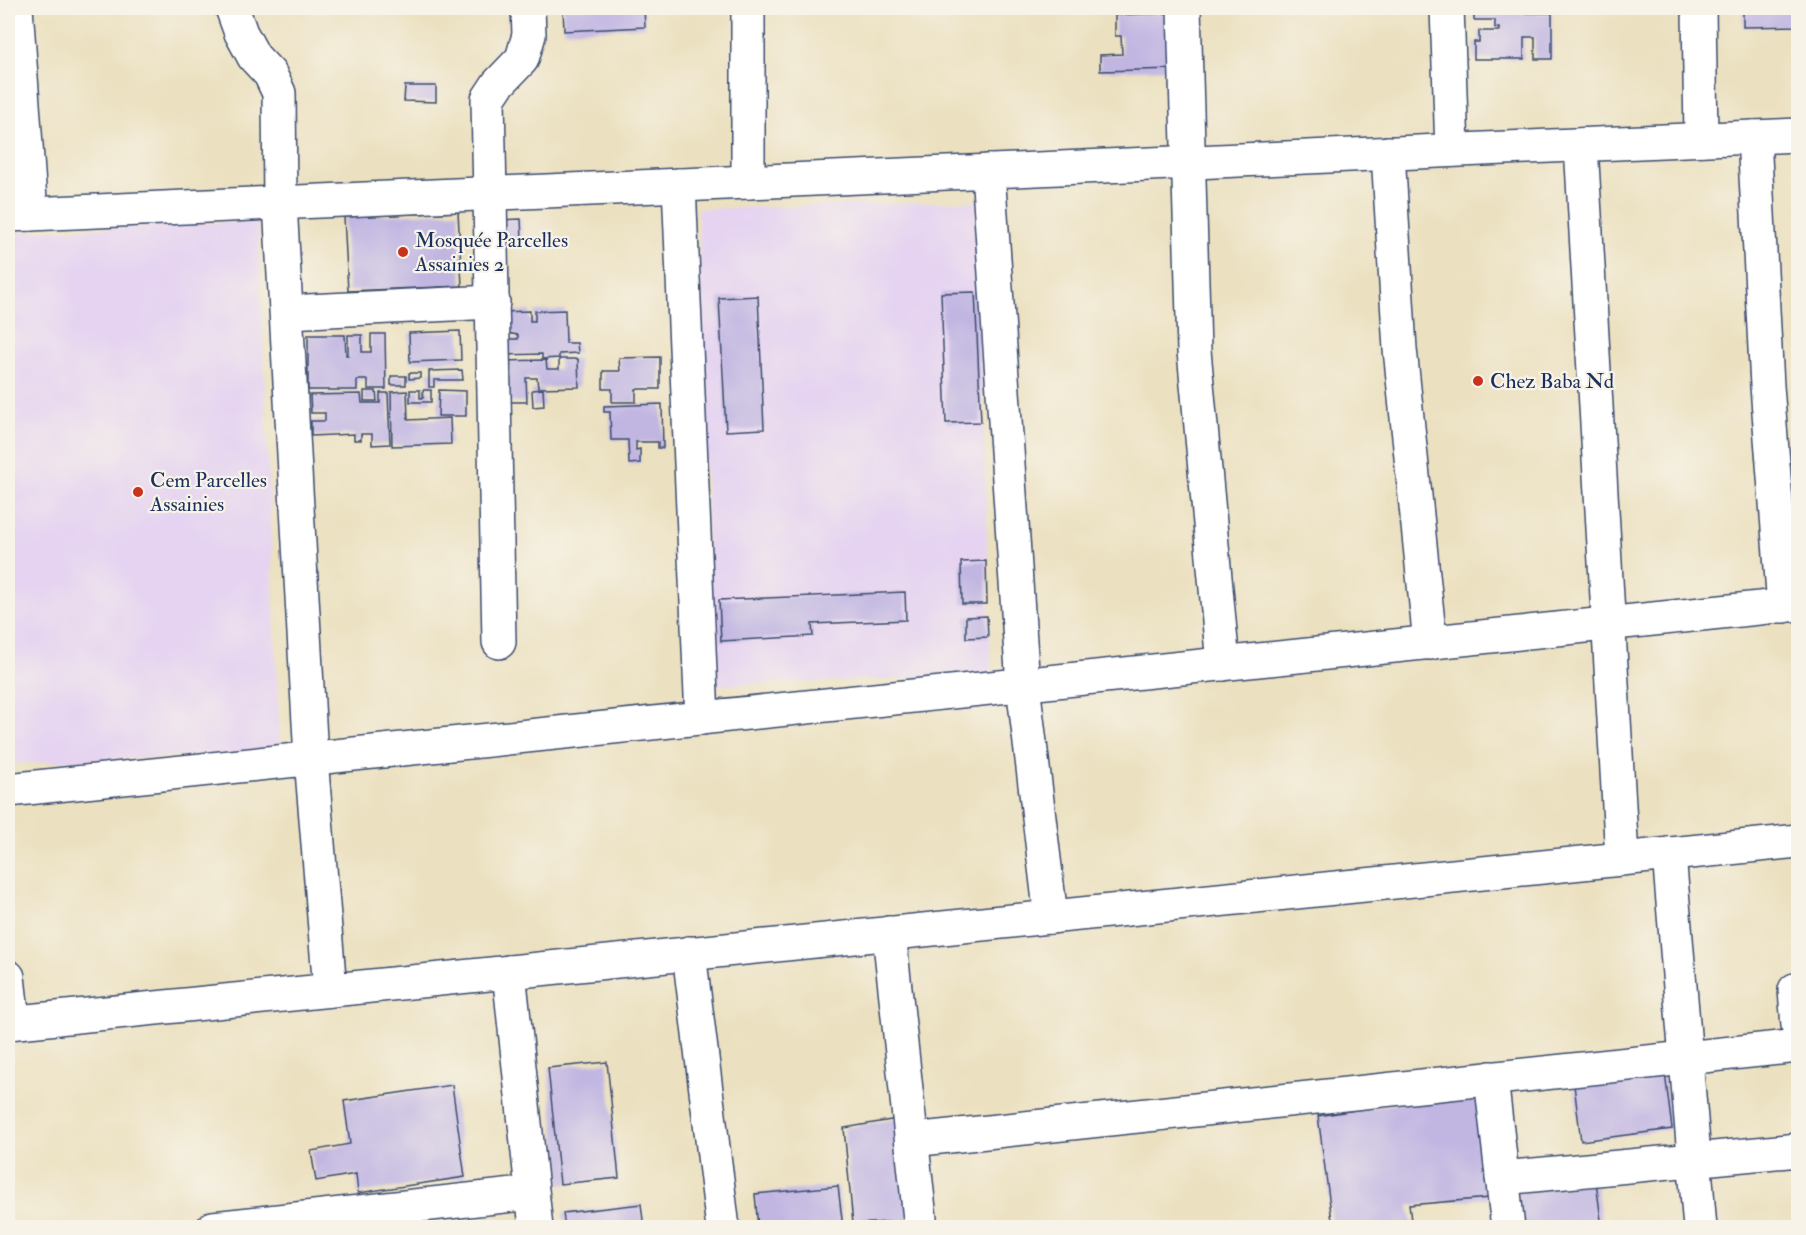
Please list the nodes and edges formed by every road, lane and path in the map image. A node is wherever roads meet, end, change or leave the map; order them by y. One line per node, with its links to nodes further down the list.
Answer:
1 (16, 8): 20 (street)
2 (232, 8): 19 (street)
3 (528, 8): 18 (street)
4 (748, 8): 16 (street)
5 (1184, 8): 14 (street)
6 (1447, 8): 12 (street)
7 (1699, 8): 10 (street)
8 (1798, 135): 9 (street)
9 (1754, 137): 10 (street); 23 (street)
10 (1701, 139): 11 (street)
11 (1581, 144): 12 (street); 24 (street)
12 (1452, 150): 13 (street)
13 (1388, 153): 14 (street); 26 (street)
14 (1188, 162): 15 (street); 27 (street)
15 (988, 171): 16 (street); 28 (street)
16 (748, 182): 17 (street)
17 (679, 185): 18 (street); 29 (street)
18 (490, 193): 19 (street); 21 (street)
19 (280, 203): 20 (street); 22 (street)
20 (19, 215)
21 (493, 302): 22 (street); 25 (street)
22 (286, 312): 30 (street)
23 (1791, 605): 24 (street)
24 (1607, 624): 26 (street); 34 (street)
25 (499, 642)
26 (1430, 643): 27 (street)
27 (1223, 664): 28 (street)
28 (1023, 685): 29 (street); 35 (street)
29 (702, 718): 30 (street)
30 (311, 758): 31 (street); 40 (street)
31 (8, 790)
32 (1798, 841): 33 (street)
33 (1670, 854): 34 (street); 45 (street)
34 (1622, 858): 35 (street)
35 (1052, 917): 36 (street)
36 (889, 933): 37 (street); 47 (street)
37 (689, 953): 38 (street); 55 (street)
38 (509, 972): 40 (street); 51 (street)
39 (8, 977): 42 (street)
40 (330, 990): 42 (street)
41 (1795, 990): 43 (street)
42 (10, 1023)
43 (1798, 1025)
44 (1798, 1046): 45 (street)
45 (1687, 1058): 46 (street); 49 (street)
46 (1491, 1078): 47 (street); 50 (street)
47 (912, 1140): 56 (street)
48 (1798, 1150): 49 (street)
49 (1694, 1161): 50 (street); 58 (street)
50 (1502, 1178): 57 (street)
51 (532, 1193): 52 (street); 54 (street)
52 (248, 1226): 53 (street)
53 (213, 1227)
54 (536, 1227)
55 (723, 1227)
56 (921, 1227)
57 (1508, 1227)
58 (1700, 1227)

